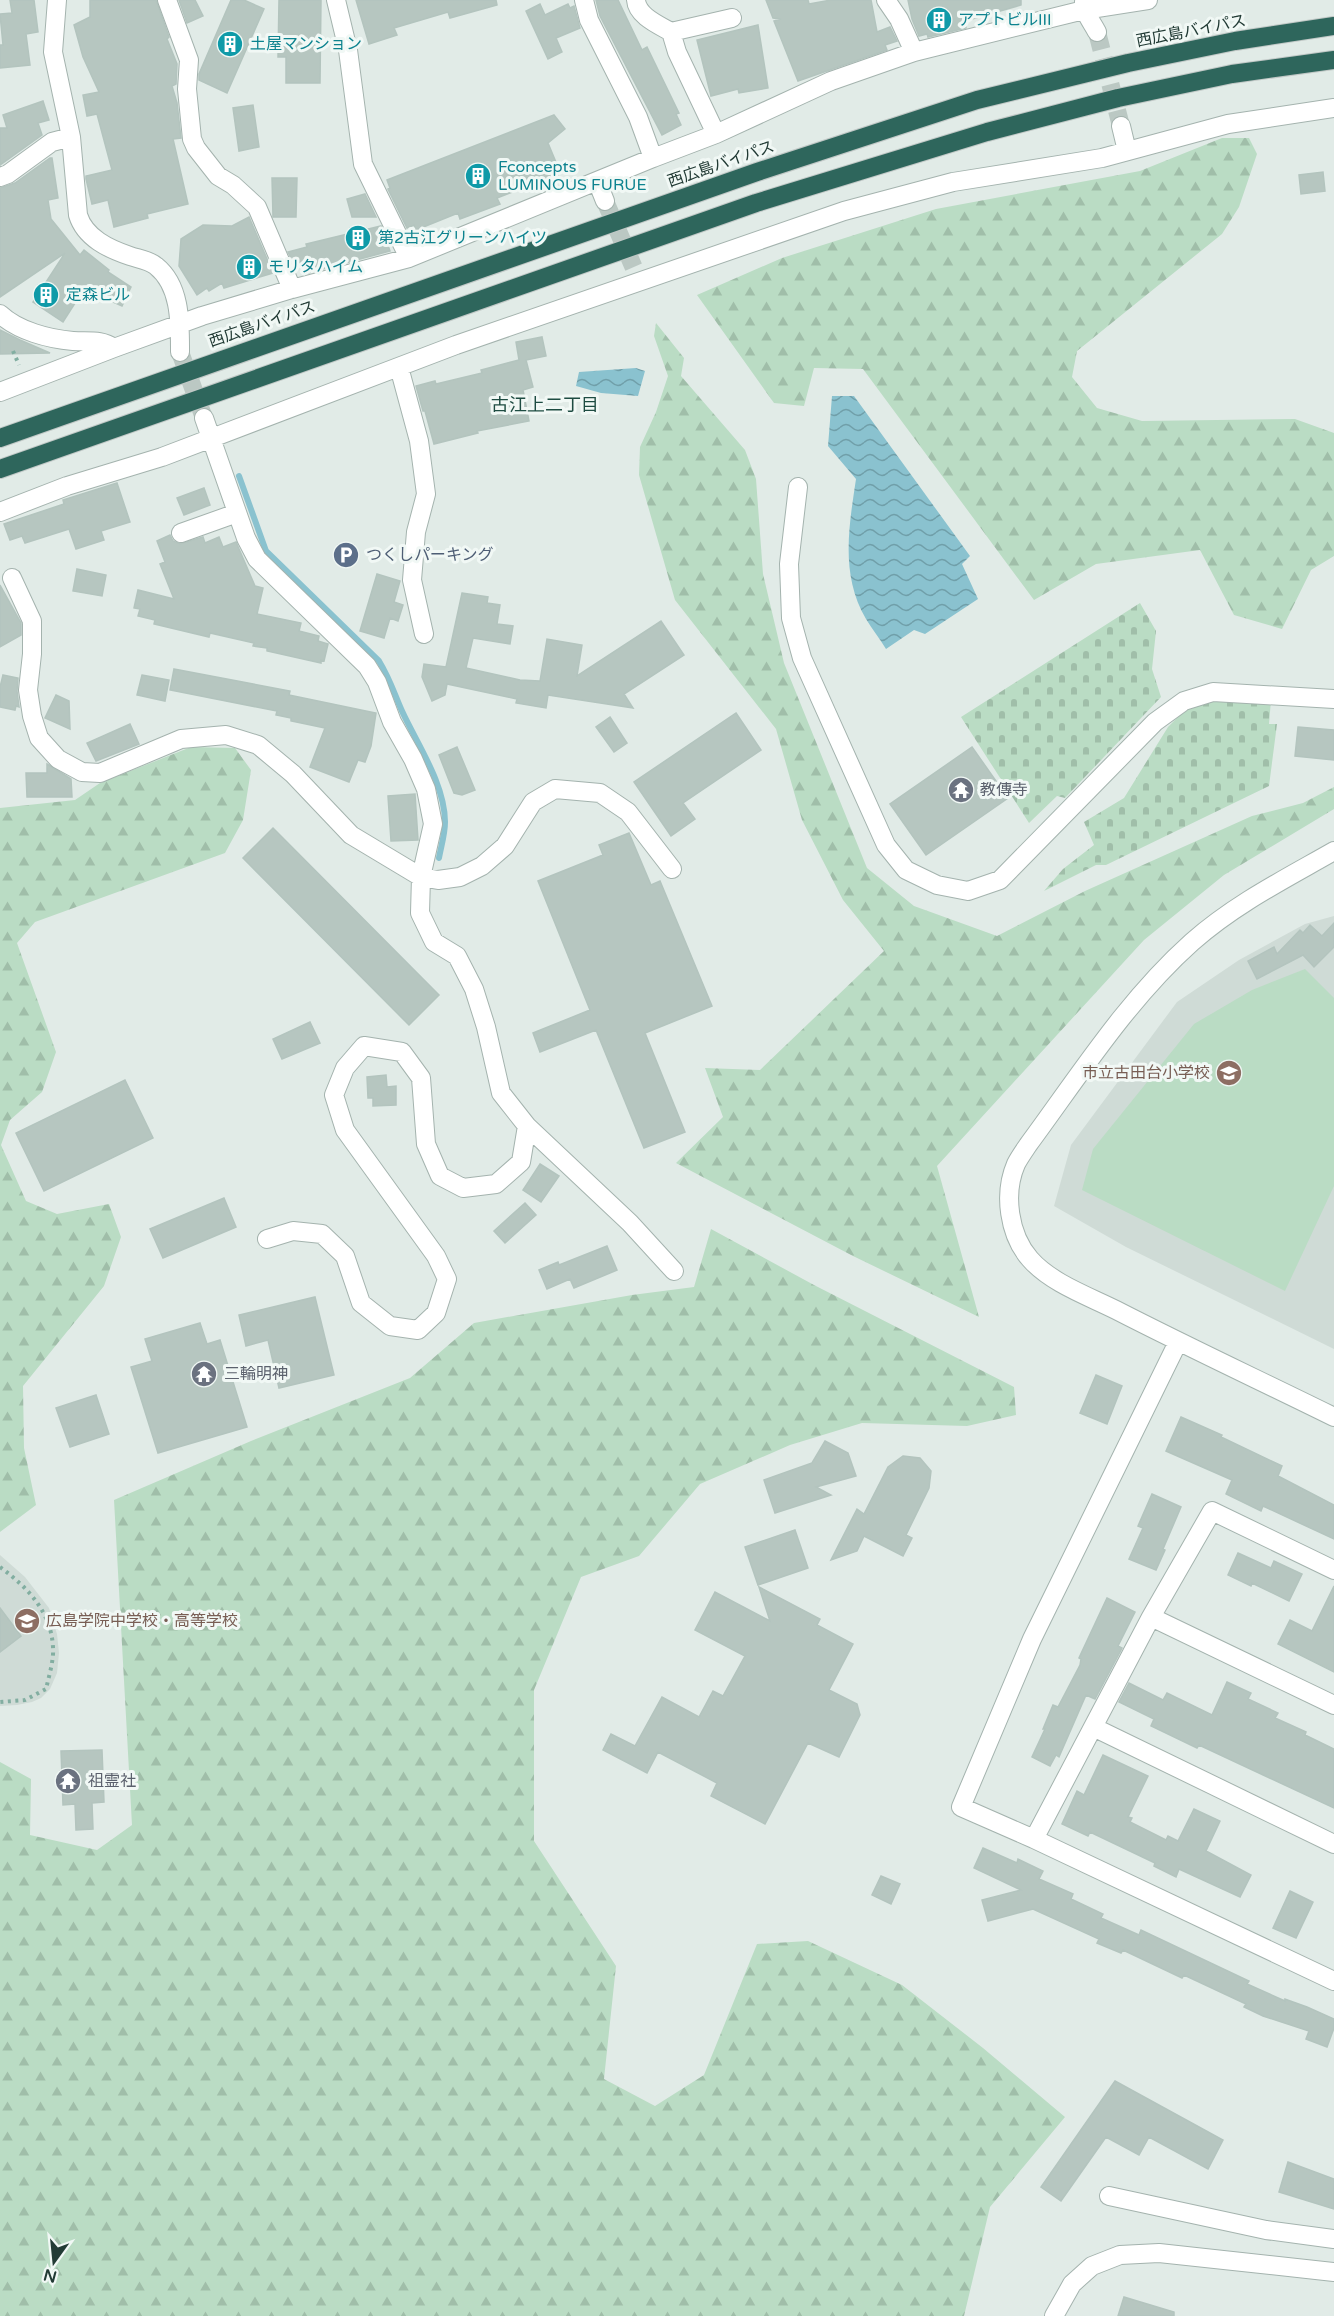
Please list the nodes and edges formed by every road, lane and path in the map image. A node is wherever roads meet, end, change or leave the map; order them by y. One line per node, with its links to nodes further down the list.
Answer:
1 (57, 0): 18 (street)
2 (167, 0): 25 (street)
3 (336, 0): 24 (street)
4 (584, 0): 20 (street)
5 (636, 0): 11 (street)
6 (886, 0): 13 (street)
7 (1148, 0): 8 (street)
8 (1085, 5): 12 (street); 13 (street)
9 (732, 18): 11 (street)
10 (1333, 26): 33 (highway, 西広島バイパス)
11 (671, 32): 17 (street)
12 (1097, 32)
13 (914, 52): 17 (street)
14 (1334, 60): 35 (highway)
15 (1334, 108): 19 (street)
16 (1121, 126): 19 (street)
17 (716, 134): 20 (street)
18 (71, 138): 21 (street); 27 (street)
19 (1127, 151): 30 (street)
20 (653, 158): 22 (street)
21 (0, 177)
22 (597, 181): 23 (street); 24 (street)
23 (605, 201)
24 (410, 258): 25 (street)
25 (292, 289): 27 (street)
26 (0, 314): 28 (street)
27 (180, 324): 28 (street); 29 (street)
28 (114, 348): 31 (street)
29 (180, 352)
30 (399, 367): 34 (street); 41 (street)
31 (0, 392)
32 (204, 418): 34 (street)
33 (0, 438)
34 (211, 438): 37 (street); 38 (street)
35 (0, 469)
36 (798, 487): 42 (street)
37 (0, 512)
38 (237, 513): 39 (street); 45 (street)
39 (180, 533)
40 (12, 578): 45 (street)
41 (424, 634)
42 (1334, 699)
43 (1334, 851): 49 (street)
44 (672, 869): 45 (street)
45 (421, 877): 46 (street)
46 (527, 1126): 47 (street); 48 (street)
47 (267, 1239)
48 (674, 1271)
49 (1178, 1342): 50 (street); 57 (street)
50 (1334, 1417)
51 (0, 1567): 54 (path)
52 (1334, 1570): 53 (street)
53 (1151, 1617): 55 (street); 56 (street)
54 (0, 1702)
55 (1334, 1705)
56 (1093, 1727): 57 (street); 58 (street)
57 (1034, 1839): 59 (street)
58 (1334, 1845)
59 (1334, 1981)
60 (1109, 2196): 61 (street)
61 (1334, 2239)
62 (1334, 2272): 63 (street)
63 (1054, 2316)

